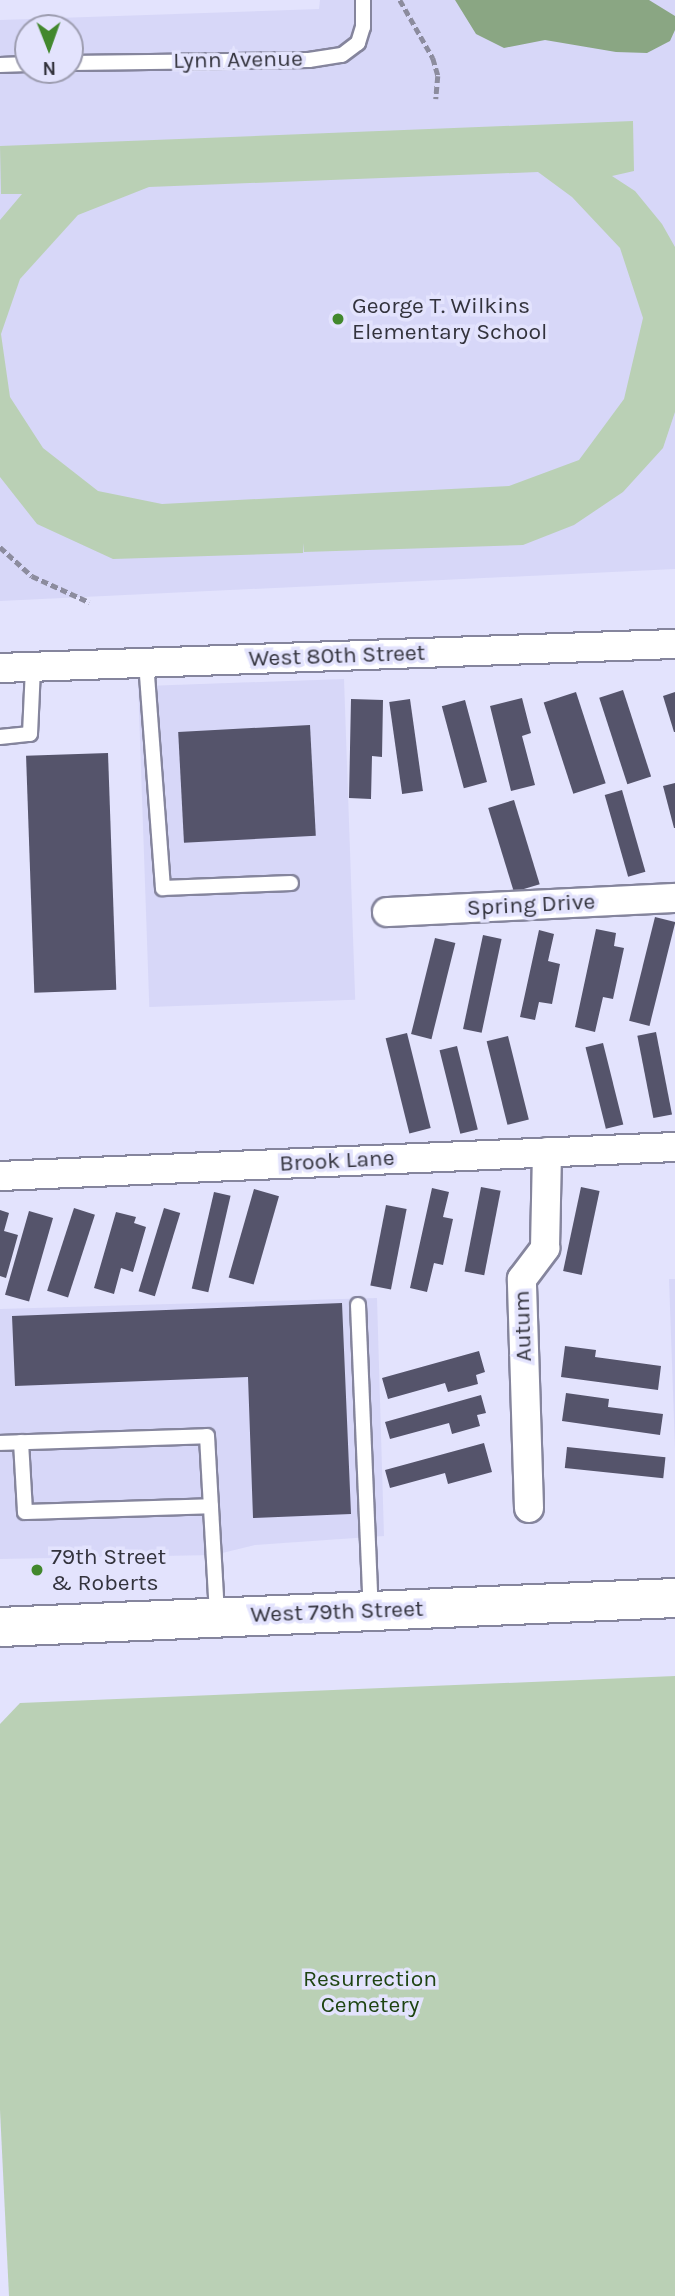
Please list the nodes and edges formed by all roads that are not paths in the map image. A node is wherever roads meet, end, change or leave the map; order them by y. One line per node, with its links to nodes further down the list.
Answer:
1 (363, 0): 2 (lane, Lynn Avenue)
2 (84, 63)
3 (675, 644): 4 (street, West 80th Street)
4 (146, 662): 5 (street, West 80th Street); 8 (lane)
5 (33, 667): 6 (street, West 80th Street); 7 (lane)
6 (0, 668)
7 (0, 737)
8 (291, 883)
9 (675, 898): 10 (street, Spring Drive)
10 (387, 912)
11 (675, 1147): 12 (street, Brook Lane)
12 (547, 1152): 13 (street, Brook Lane); 18 (street, Autum)
13 (0, 1176)
14 (358, 1305): 20 (lane)
15 (21, 1442): 16 (lane); 17 (lane); 17 (lane)
16 (0, 1443)
17 (211, 1506): 21 (lane)
18 (529, 1508)
19 (675, 1598): 20 (main road, West 79th Street)
20 (371, 1611): 21 (main road, West 79th Street)
21 (218, 1617): 22 (main road, West 79th Street)
22 (0, 1627)

